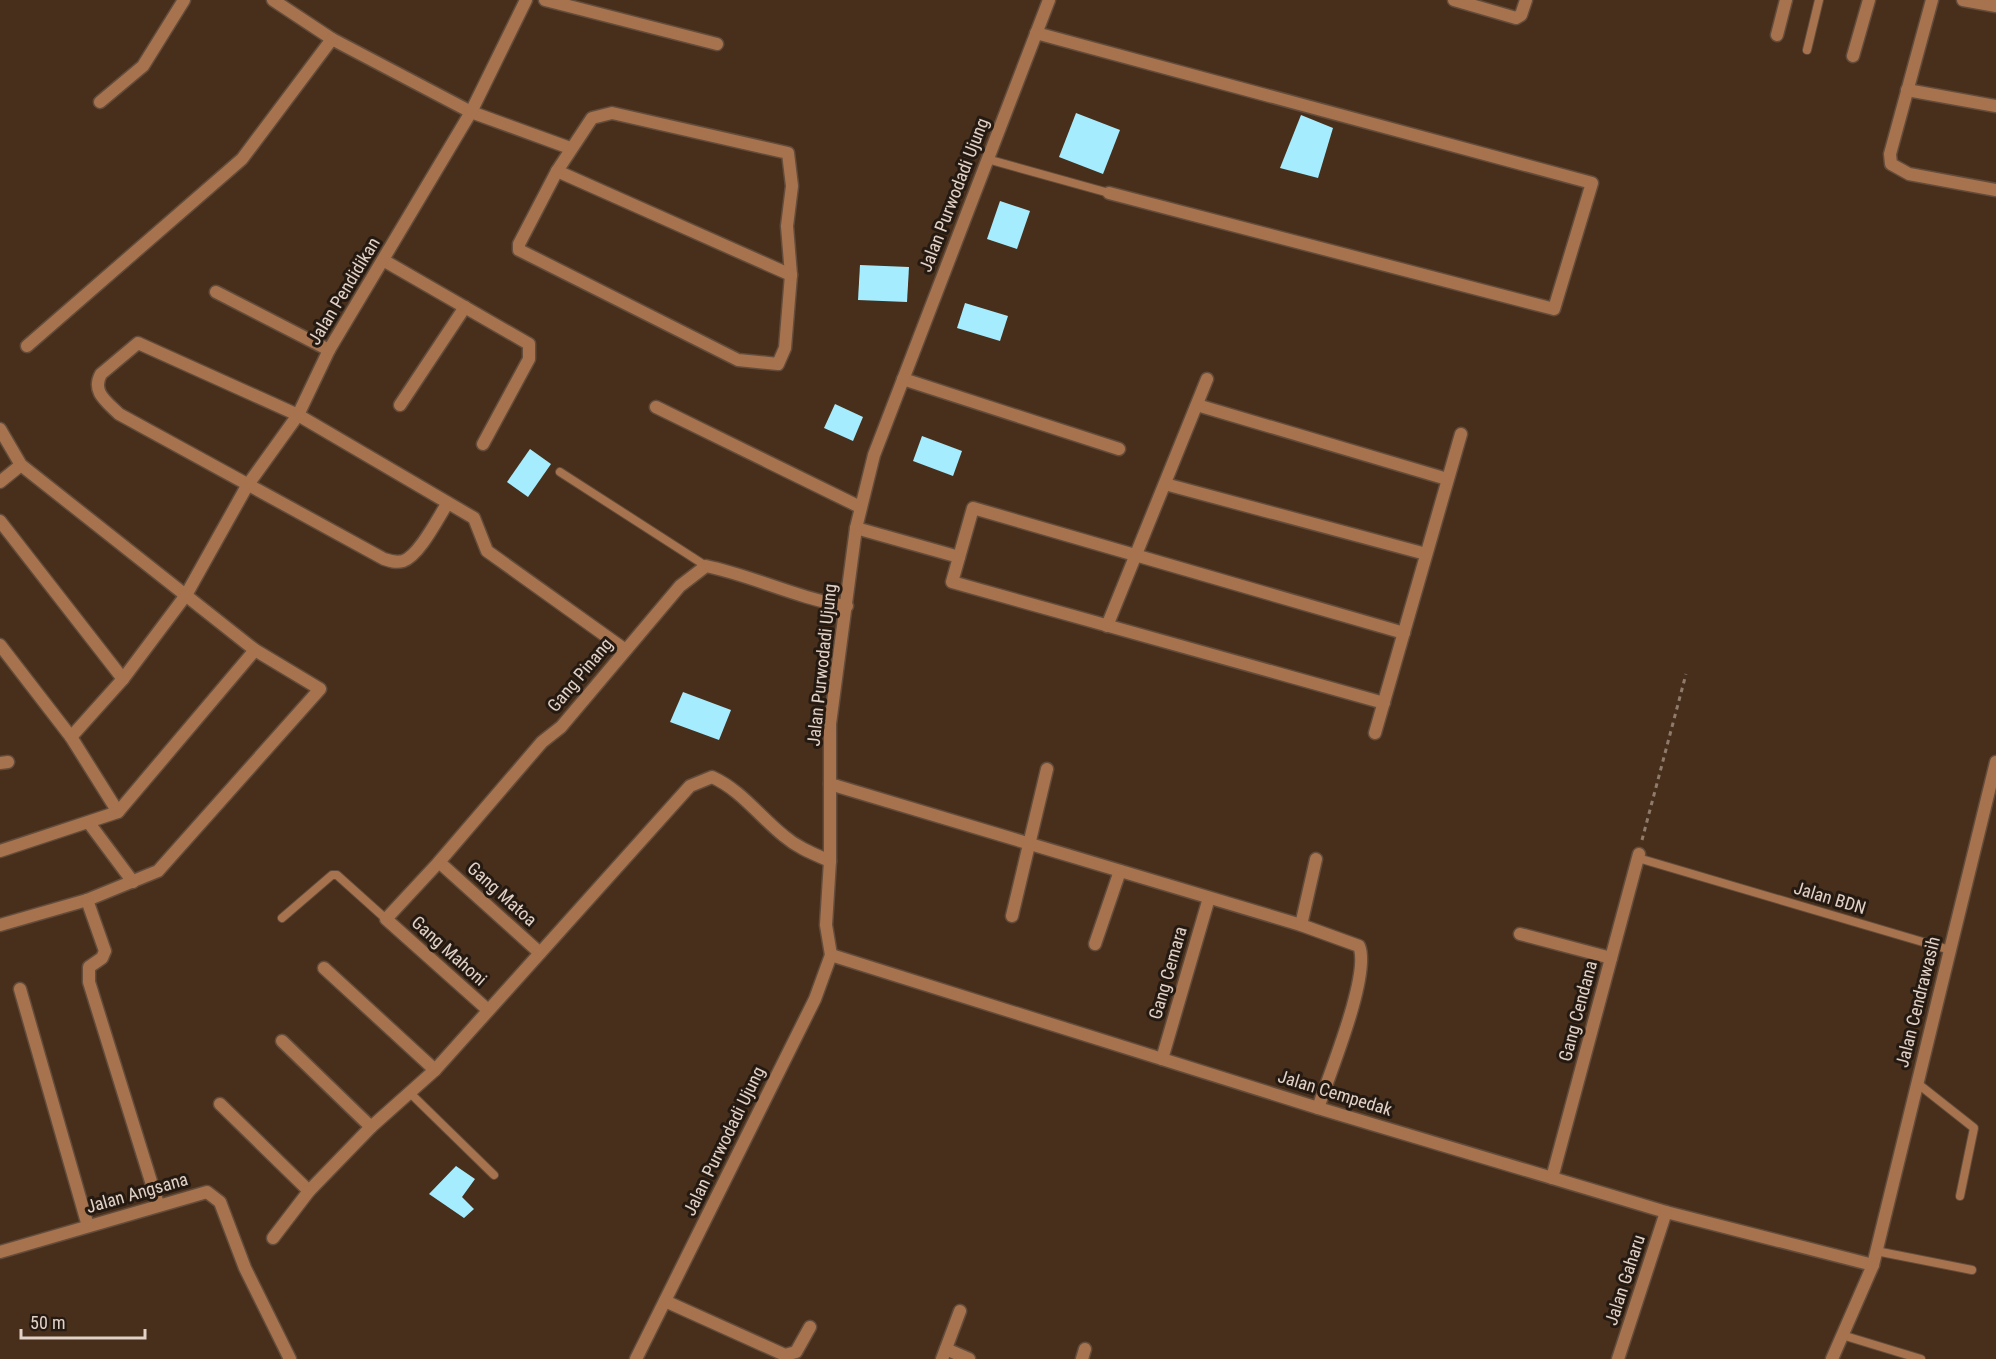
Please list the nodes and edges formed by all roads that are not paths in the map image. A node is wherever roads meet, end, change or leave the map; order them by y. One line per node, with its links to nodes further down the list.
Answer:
1 (184, 0): 21 (street)
2 (273, 0): 16 (street)
3 (526, 0): 23 (street, Jalan Pendidikan)
4 (545, 0): 17 (street)
5 (1049, 0): 14 (street, Jalan Purwodadi Ujung)
6 (1454, 0): 7 (street)
7 (1526, 0)
8 (1786, 0): 15 (street)
9 (1819, 0): 18 (lane)
10 (1869, 0): 19 (street)
11 (1932, 0): 20 (street)
12 (1963, 0): 13 (street)
13 (1996, 6)
14 (1036, 33): 25 (street, Jalan Purwodadi Ujung); 28 (street)
15 (1777, 35)
16 (332, 39): 23 (street); 33 (street)
17 (717, 44)
18 (1807, 50)
19 (1853, 56)
20 (1907, 90): 22 (street); 27 (street)
21 (100, 102)
22 (1996, 106)
23 (471, 112): 24 (street); 29 (street, Jalan Pendidikan)
24 (570, 148): 26 (street); 30 (street)
25 (987, 159): 28 (lane); 35 (street, Jalan Purwodadi Ujung)
26 (557, 171): 30 (street); 30 (street)
27 (1996, 190)
28 (1109, 193)
29 (383, 260): 32 (street); 34 (street, Jalan Pendidikan)
30 (791, 275)
31 (216, 292): 34 (street)
32 (465, 307): 37 (street); 43 (street)
33 (27, 346)
34 (328, 350): 40 (street, Jalan Pendidikan)
35 (903, 379): 44 (street); 52 (street, Jalan Purwodadi Ujung)
36 (1207, 379): 38 (street)
37 (400, 405)
38 (1197, 405): 47 (street); 49 (street)
39 (656, 407): 52 (street)
40 (298, 415): 50 (street, Jalan Pendidikan); 50 (street); 51 (street)
41 (0, 429): 45 (street)
42 (1461, 434): 47 (street)
43 (483, 444)
44 (1119, 449)
45 (21, 465): 48 (street); 59 (street)
46 (560, 472): 58 (lane)
47 (1447, 479): 55 (street)
48 (0, 482)
49 (1165, 484): 55 (street); 56 (street)
50 (247, 486): 51 (street); 59 (street, Jalan Pendidikan)
51 (447, 504): 64 (street)
52 (860, 507): 54 (street, Jalan Purwodadi Ujung)
53 (0, 521): 66 (street)
54 (856, 528): 57 (street); 60 (street, Jalan Purwodadi Ujung)
55 (1426, 554): 62 (street)
56 (1136, 555): 57 (street); 61 (street); 62 (street)
57 (959, 557): 61 (street)
58 (706, 566): 60 (street); 64 (street, Gang Pinang)
59 (186, 595): 65 (street); 66 (street, Jalan Pendidikan)
60 (847, 606): 72 (street, Jalan Purwodadi Ujung)
61 (1107, 626): 67 (street)
62 (1404, 633): 67 (street)
63 (0, 645): 69 (street)
64 (624, 649): 80 (street, Gang Pinang)
65 (255, 650): 73 (street); 82 (street)
66 (123, 679): 69 (street, Jalan Pendidikan)
67 (1383, 703): 68 (street)
68 (1375, 733)
69 (71, 737): 73 (street)
70 (1996, 762): 92 (street, Jalan Cendrawasih)
71 (1047, 769): 75 (street)
72 (830, 784): 75 (street); 79 (street, Jalan Purwodadi Ujung)
73 (118, 812): 74 (street)
74 (89, 823): 76 (street); 82 (street)
75 (1029, 843): 81 (street); 85 (street)
76 (0, 851)
77 (1638, 856): 92 (lane, Jalan BDN); 95 (street, Gang Cendana)
78 (1316, 859): 89 (street)
79 (830, 861): 93 (street); 94 (street, Jalan Purwodadi Ujung)
80 (440, 862): 87 (street, Gang Pinang); 93 (street, Gang Matoa)
81 (1120, 871): 83 (street); 91 (street)
82 (133, 882): 84 (street)
83 (1209, 898): 89 (street); 100 (street, Gang Cemara)
84 (87, 900): 88 (street); 111 (street)
85 (1012, 916)
86 (282, 918): 87 (lane)
87 (386, 919): 98 (street, Gang Mahoni)
88 (0, 925)
89 (1302, 925): 105 (street)
90 (1520, 934): 95 (street)
91 (1095, 944)
92 (1950, 950): 102 (street, Jalan Cendrawasih)
93 (540, 953): 98 (street)
94 (831, 955): 100 (street, Jalan Cempedak); 119 (street, Jalan Purwodadi Ujung)
95 (1611, 958): 108 (street, Gang Cendana)
96 (324, 968): 101 (street)
97 (20, 989): 113 (street)
98 (488, 1010): 101 (street)
99 (282, 1041): 106 (street)
100 (1162, 1059): 105 (street, Jalan Cempedak)
101 (435, 1070): 103 (street)
102 (1917, 1083): 110 (lane); 115 (street, Jalan Cendrawasih)
103 (409, 1092): 106 (street); 107 (lane)
104 (219, 1104): 109 (street)
105 (1318, 1108): 108 (street, Jalan Cempedak)
106 (371, 1127): 109 (street)
107 (494, 1175)
108 (1552, 1178): 112 (street, Jalan Cempedak)
109 (309, 1191): 114 (street)
110 (1960, 1196)
111 (158, 1204): 113 (street, Jalan Angsana); 124 (street, Jalan Angsana)
112 (1666, 1212): 117 (street, Jalan Cempedak); 127 (street, Jalan Gaharu)
113 (88, 1226): 116 (street, Jalan Angsana)
114 (273, 1238)
115 (1876, 1251): 117 (street, Jalan Cendrawasih); 118 (lane)
116 (0, 1252)
117 (1873, 1264): 122 (street)
118 (1972, 1270)
119 (664, 1301): 121 (street); 125 (street, Jalan Purwodadi Ujung)
120 (960, 1311): 123 (street)
121 (810, 1327)
122 (1842, 1335): 128 (street); 129 (lane)
123 (944, 1354): 126 (street)
124 (290, 1359)
125 (636, 1359)
126 (969, 1359)
127 (1618, 1359)
128 (1832, 1359)
129 (1921, 1359)

